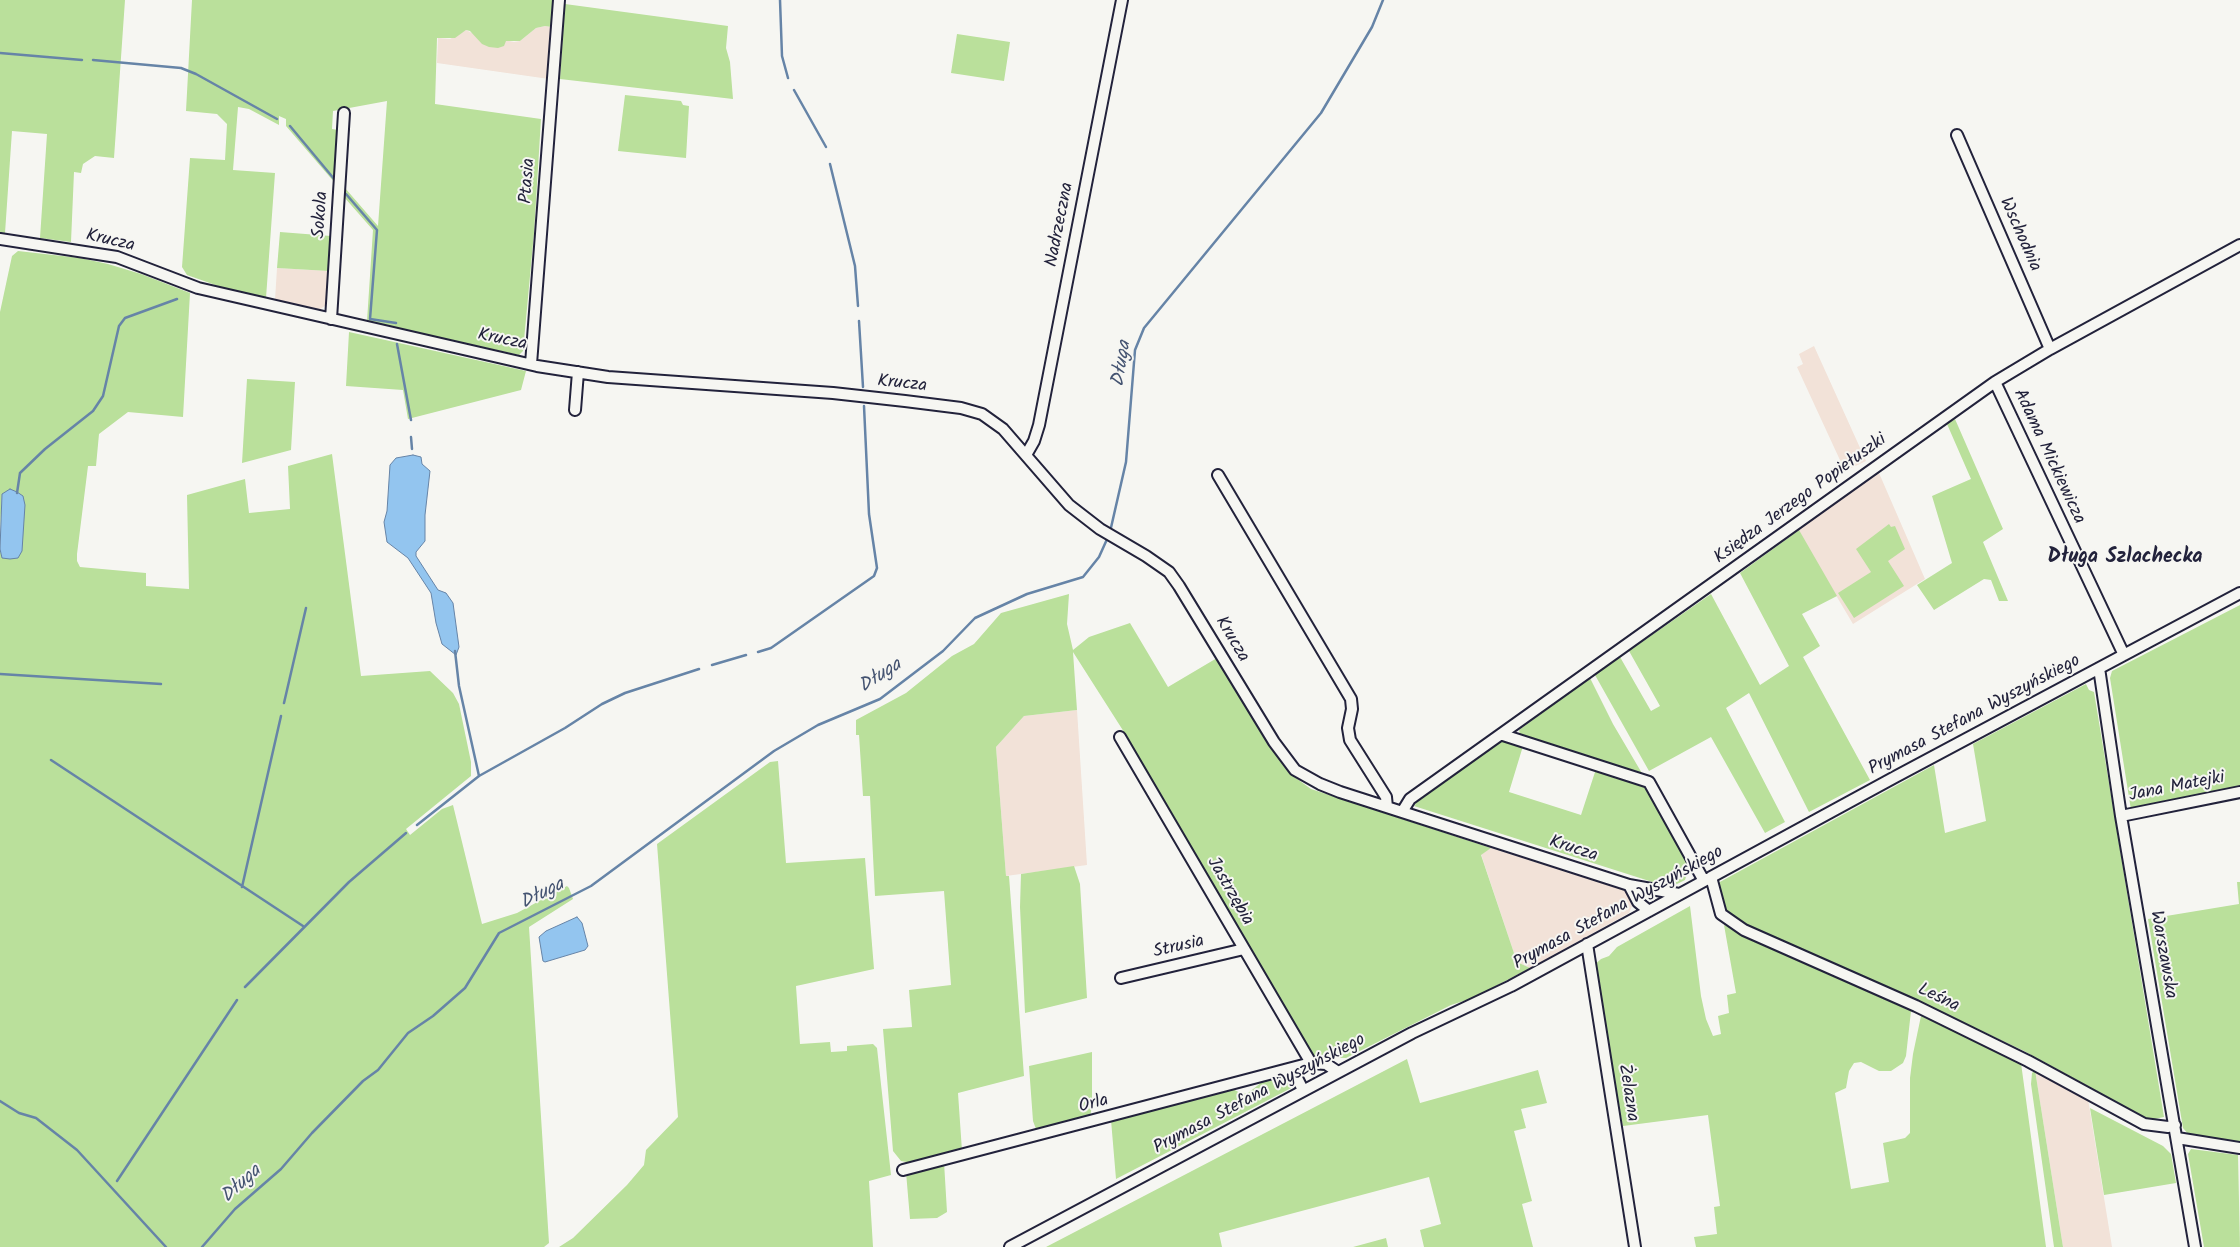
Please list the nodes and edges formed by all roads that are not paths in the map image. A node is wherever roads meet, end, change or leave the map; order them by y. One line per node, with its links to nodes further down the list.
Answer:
1 (558, 0): 9 (street, Ptasia)
2 (1122, 0): 13 (street, Nadrzeczna)
3 (344, 113): 7 (street, Sokola)
4 (1957, 135): 8 (street, Wschodnia)
5 (0, 239): 7 (street, Krucza)
6 (2240, 245): 8 (street, Księdza Jerzego Popiełuszki)
7 (331, 318): 9 (street, Krucza)
8 (2050, 349): 11 (street, Księdza Jerzego Popiełuszki)
9 (531, 364): 10 (street, Krucza)
10 (578, 372): 12 (street); 13 (street, Krucza)
11 (1995, 382): 16 (street, Adama Mickiewicza); 18 (street, Księdza Jerzego Popiełuszki)
12 (575, 410)
13 (1026, 455): 21 (street, Krucza)
14 (1218, 475): 21 (street)
15 (2240, 593): 16 (street, Prymasa Stefana Wyszyńskiego)
16 (2124, 655): 17 (street, Prymasa Stefana Wyszyńskiego)
17 (2099, 668): 23 (street, Warszawska); 24 (street, Prymasa Stefana Wyszyńskiego)
18 (1503, 735): 22 (street, Księdza Jerzego Popiełuszki); 24 (street, Leśna)
19 (1120, 737): 30 (street, Jastrzębia)
20 (2240, 792): 23 (street, Jana Matejki)
21 (1387, 807): 22 (street, Krucza)
22 (1402, 812): 25 (street, Krucza)
23 (2121, 816): 36 (street, Warszawska)
24 (1708, 879): 27 (street, Prymasa Stefana Wyszyńskiego); 36 (street, Leśna)
25 (1629, 885): 26 (street, Krucza); 28 (street)
26 (1642, 888): 27 (street, Krucza); 28 (street)
27 (1679, 894): 28 (street, Prymasa Stefana Wyszyńskiego)
28 (1649, 911): 29 (street, Prymasa Stefana Wyszyńskiego)
29 (1587, 944): 34 (street, Prymasa Stefana Wyszyńskiego); 41 (street, Żelazna)
30 (1244, 949): 31 (street, Strusia); 32 (street, Jastrzębia)
31 (1120, 978)
32 (1311, 1063): 33 (street, Orla); 34 (street)
33 (1292, 1068): 35 (street); 39 (street, Orla)
34 (1338, 1072): 35 (street, Prymasa Stefana Wyszyńskiego)
35 (1303, 1090): 40 (street, Prymasa Stefana Wyszyńskiego)
36 (2175, 1125): 37 (street, Warszawska)
37 (2177, 1138): 38 (street); 42 (street, Warszawska)
38 (2240, 1148)
39 (903, 1170)
40 (1010, 1247)
41 (1635, 1247)
42 (2195, 1247)

